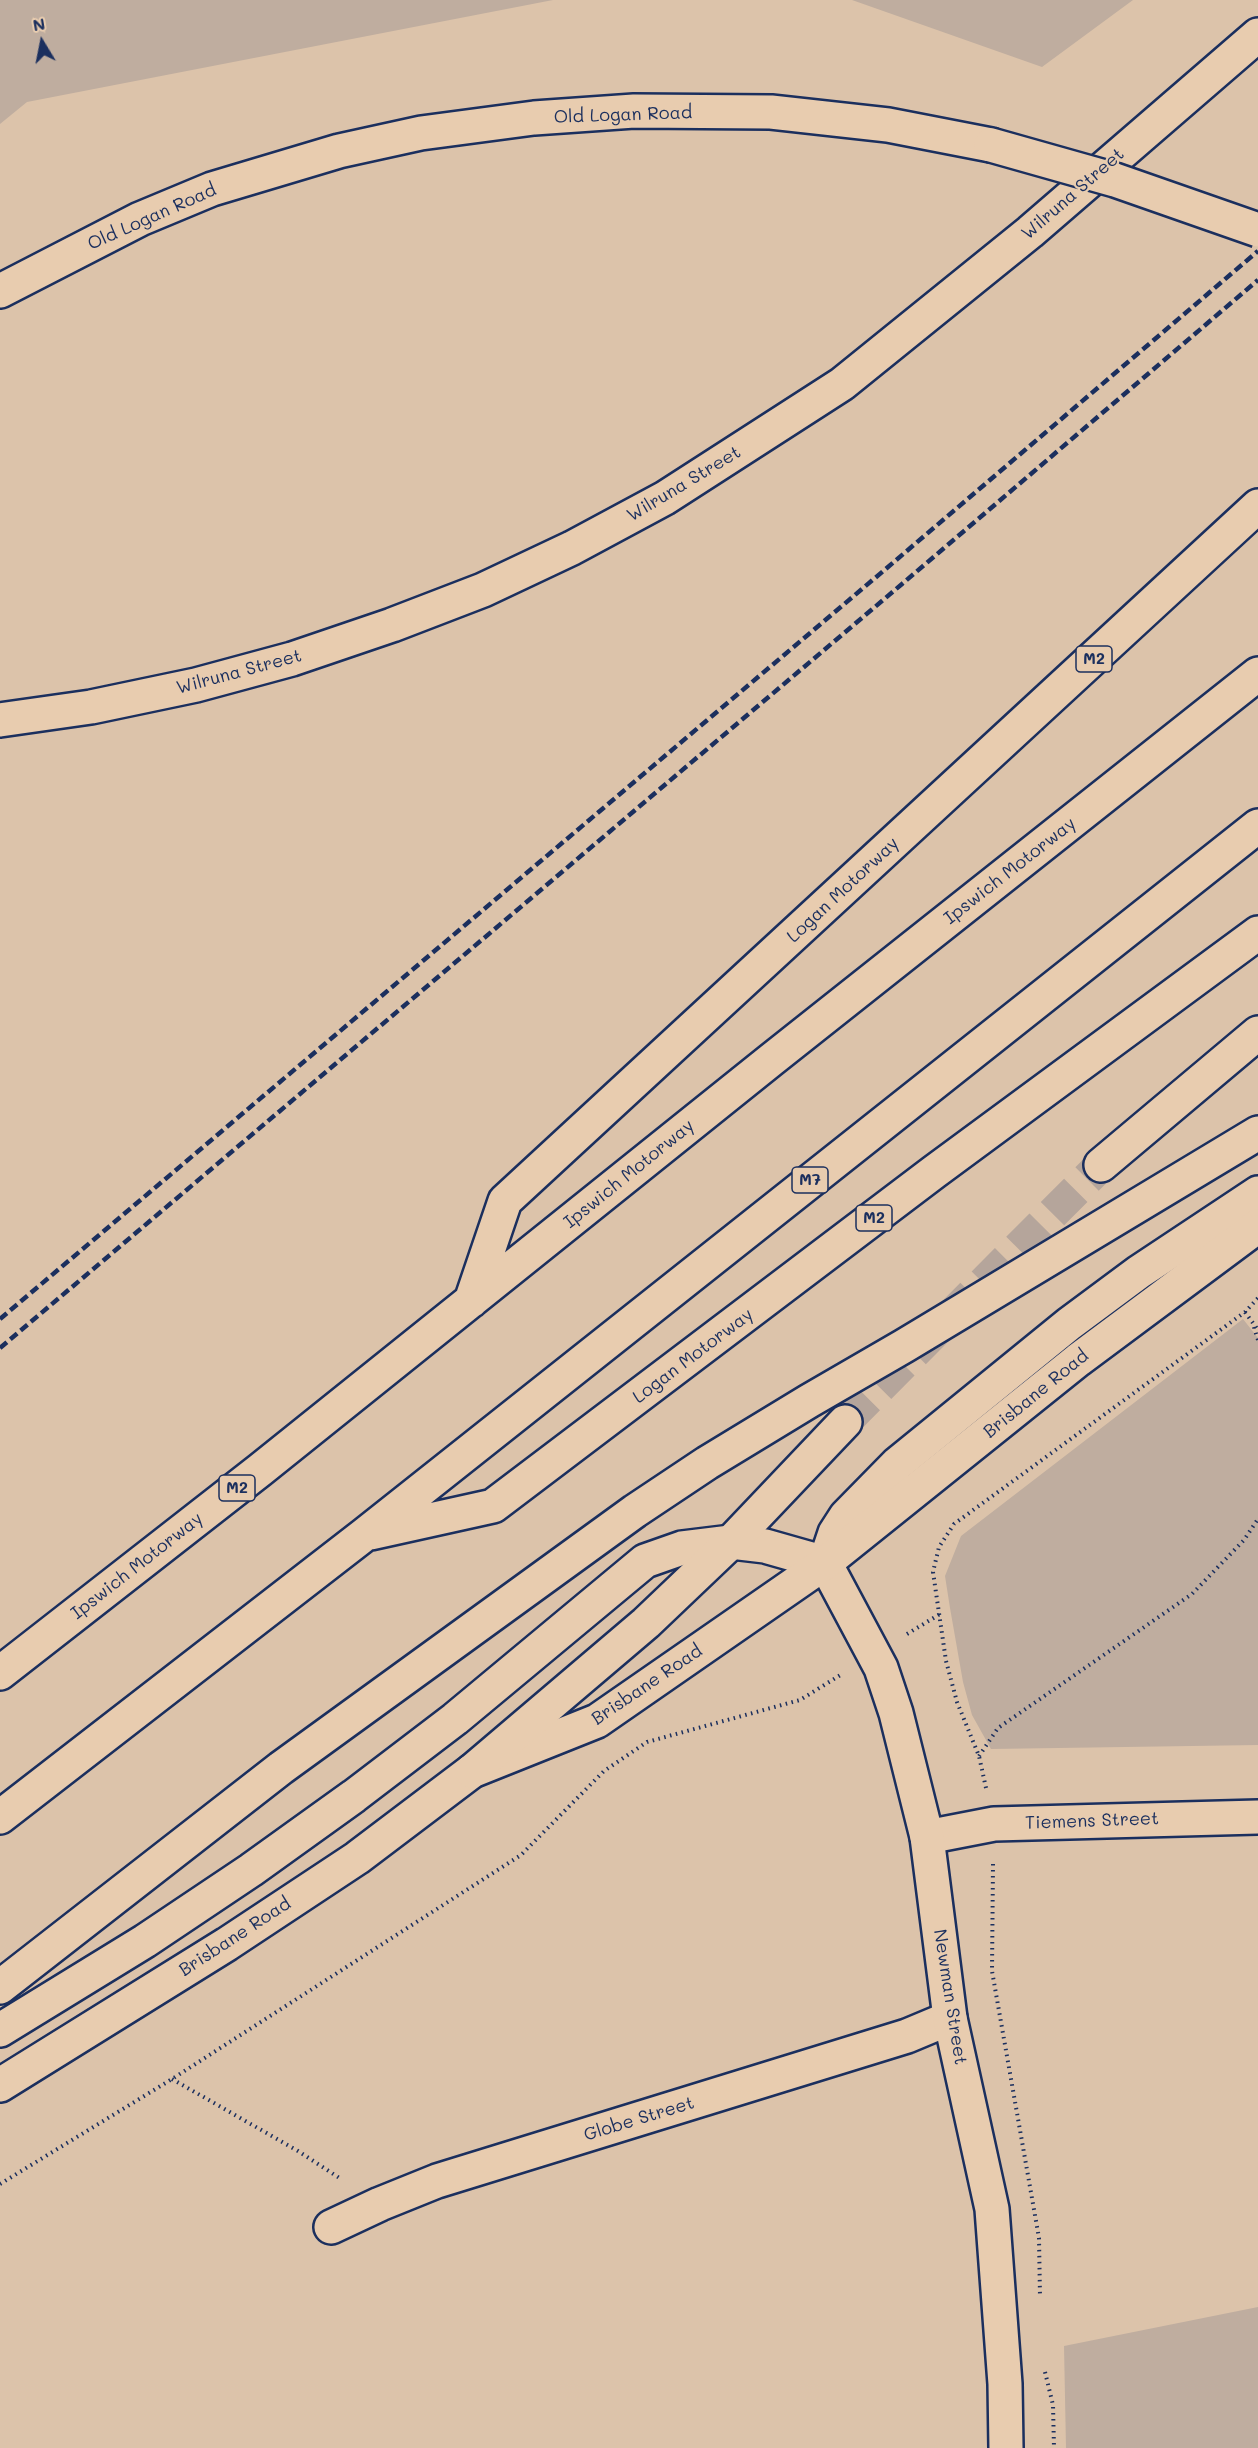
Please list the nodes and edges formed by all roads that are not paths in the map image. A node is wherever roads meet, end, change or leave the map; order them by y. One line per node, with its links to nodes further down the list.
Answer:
1 (1258, 35): 6 (main road, Wilruna Street)
2 (1258, 230): 3 (main road, Old Logan Road, bridge)
3 (1, 290)
4 (1258, 506): 14 (main road, Logan Motorway / M2)
5 (1258, 674): 14 (main road, Ipswich Motorway)
6 (0, 720)
7 (1258, 826): 16 (main road, M7)
8 (1258, 933): 16 (main road, Logan Motorway / M2)
9 (1258, 1033): 11 (main road)
10 (1258, 1133): 24 (main road)
11 (1101, 1164)
12 (1258, 1193): 18 (main road)
13 (1258, 1226): 18 (main road, Brisbane Road)
14 (471, 1301): 19 (main road, Ipswich Motorway / M2)
15 (845, 1422): 17 (main road)
16 (364, 1535): 21 (main road, M2)
17 (731, 1542): 18 (main road); 20 (main road); 26 (main road)
18 (825, 1563): 20 (main road, Brisbane Road); 23 (main road, Newman Street)
19 (0, 1673)
20 (472, 1771): 27 (main road, Brisbane Road)
21 (0, 1817)
22 (1258, 1817): 23 (main road, Tiemens Street)
23 (927, 1837): 25 (main road, Newman Street)
24 (0, 1987)
25 (950, 2018): 28 (main road, Globe Street); 29 (main road, Newman Street)
26 (0, 2030)
27 (0, 2085)
28 (331, 2227)
29 (1006, 2448)

